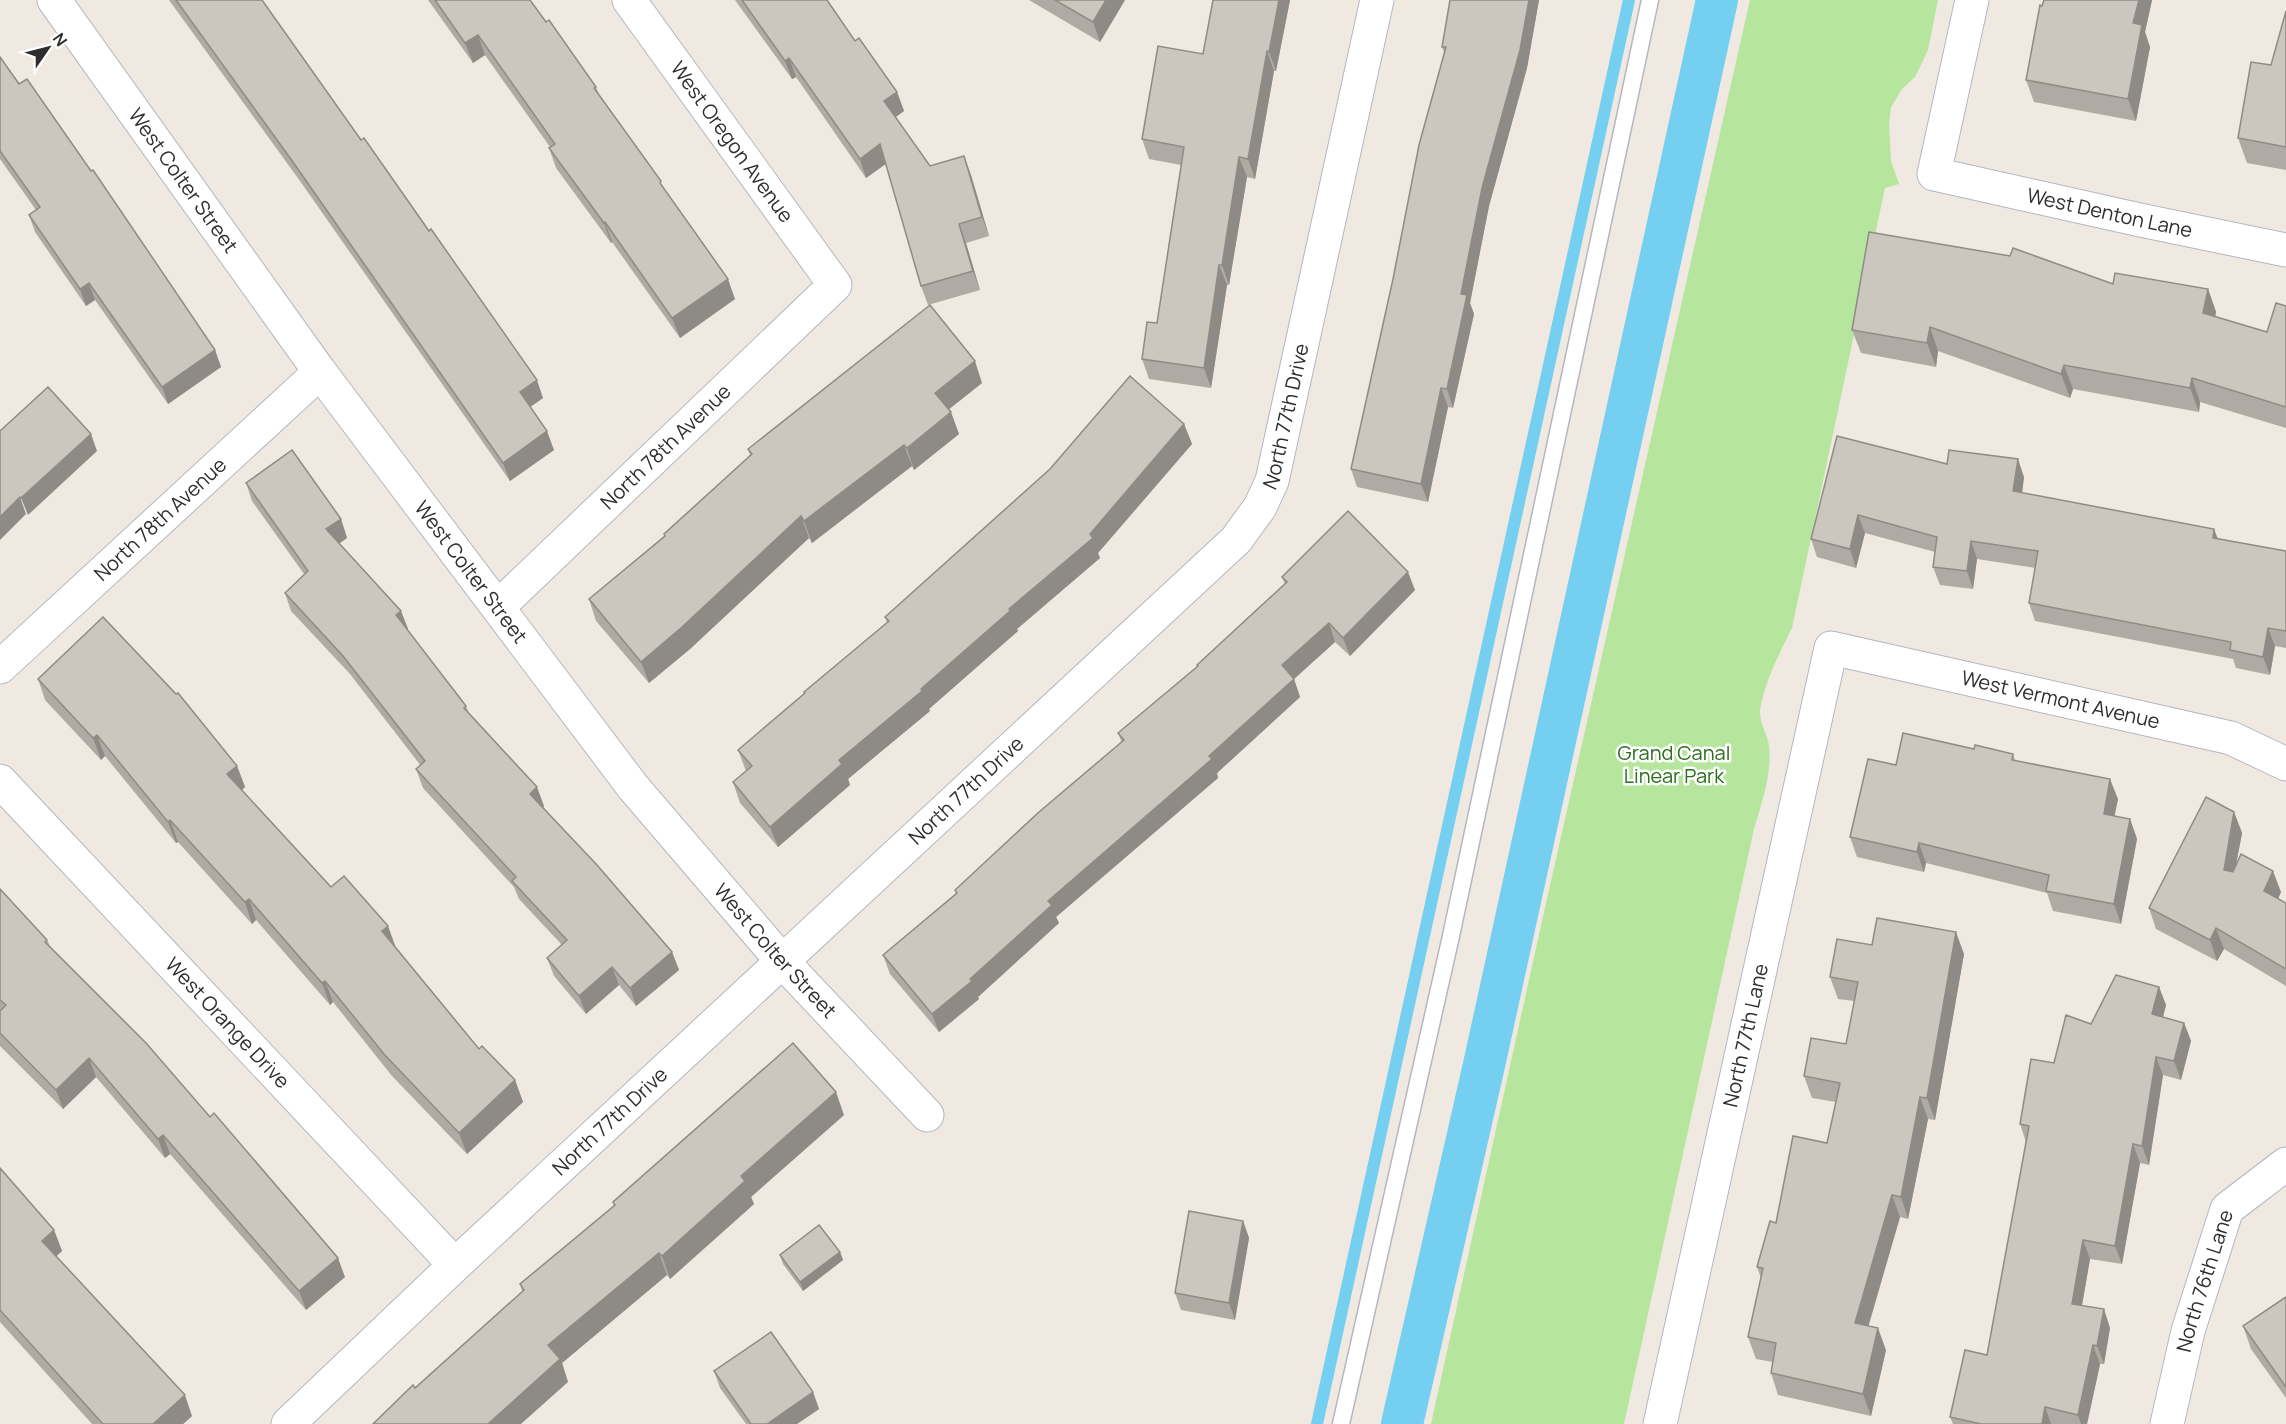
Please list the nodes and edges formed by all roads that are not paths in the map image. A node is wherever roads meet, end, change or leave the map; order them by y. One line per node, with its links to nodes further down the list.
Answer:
1 (54, 0): 8 (street, West Colter Street)
2 (629, 0): 7 (street, West Oregon Avenue)
3 (1377, 0): 14 (street, North 77th Drive)
4 (1650, 0): 19 (lane)
5 (1972, 0): 6 (street, West Denton Lane)
6 (2286, 250)
7 (835, 285): 9 (street, North 78th Avenue)
8 (320, 372): 9 (street, West Colter Street); 11 (street, North 78th Avenue)
9 (498, 608): 14 (street, West Colter Street)
10 (1831, 648): 12 (street, West Vermont Avenue); 20 (street, North 77th Lane)
11 (0, 667)
12 (2286, 764)
13 (0, 781): 17 (street, West Orange Drive)
14 (782, 961): 15 (street, West Colter Street); 17 (street, North 77th Drive)
15 (927, 1115)
16 (2286, 1164): 21 (street, North 76th Lane)
17 (455, 1265): 18 (street, North 77th Drive)
18 (288, 1424)
19 (1341, 1424)
20 (1660, 1424)
21 (2167, 1424)

